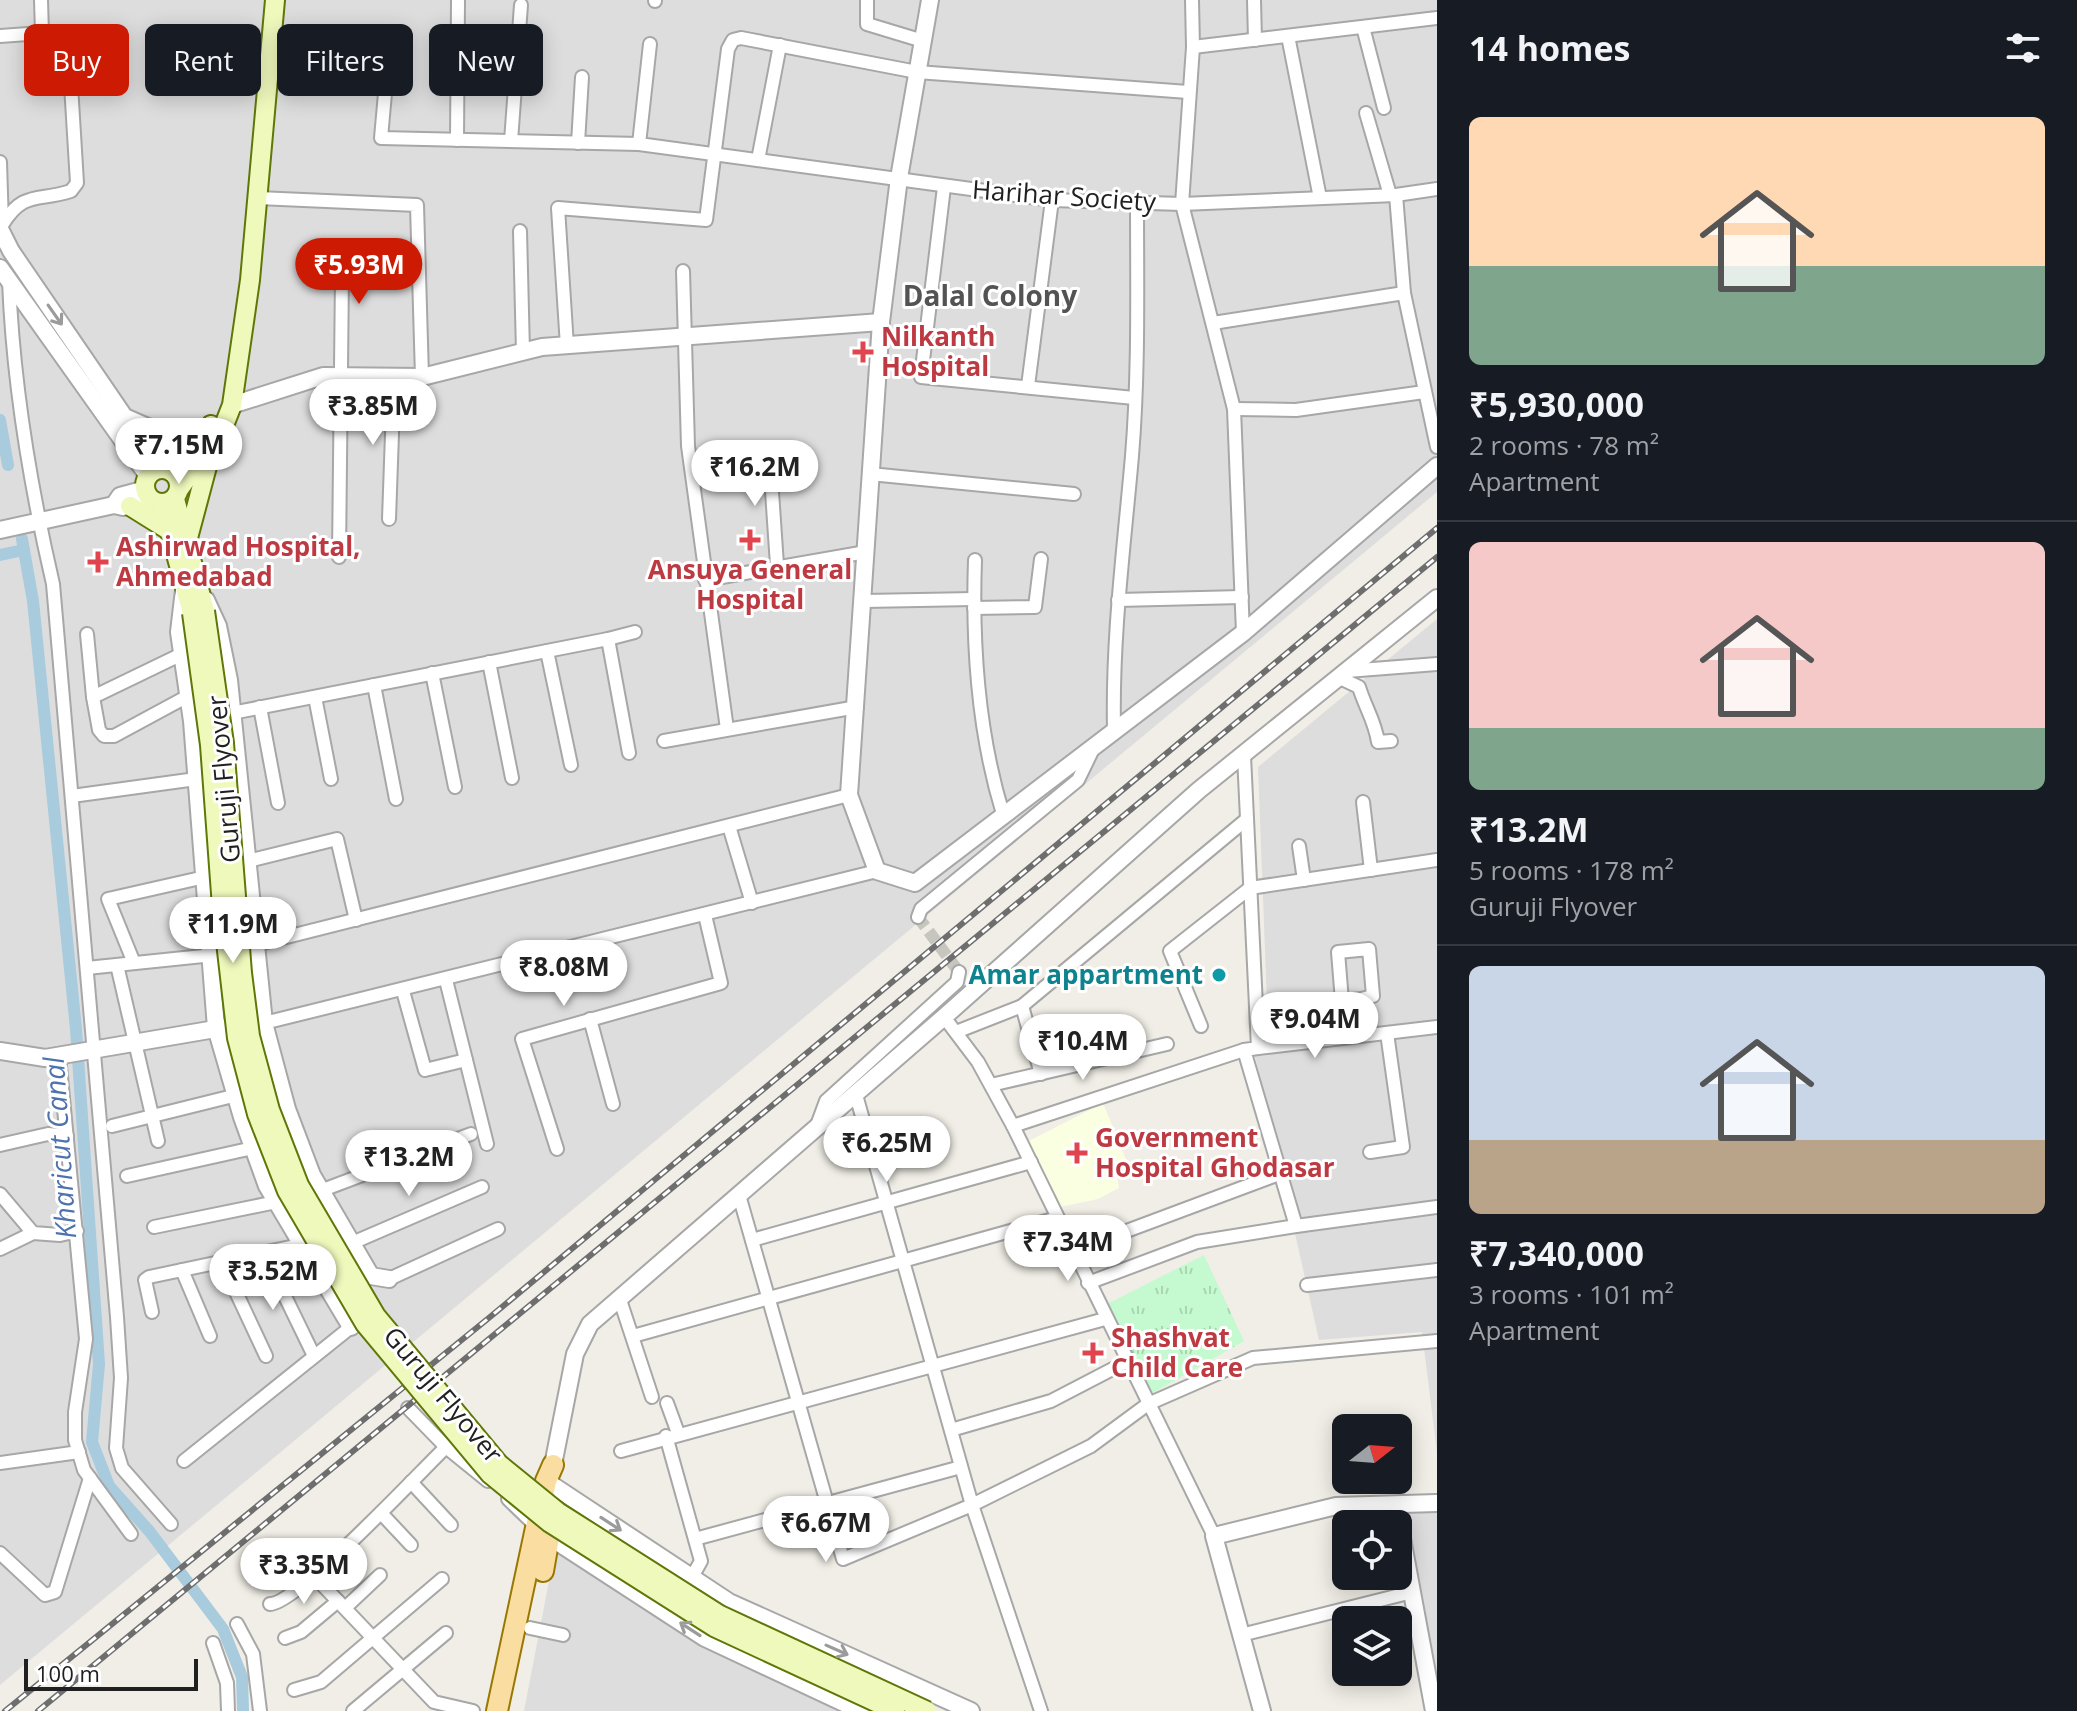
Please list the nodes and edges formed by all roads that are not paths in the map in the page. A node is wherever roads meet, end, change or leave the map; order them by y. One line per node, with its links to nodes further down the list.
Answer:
1 (41, 0): 11 (street)
2 (269, 0): 65 (main road)
3 (275, 0): 40 (main road)
4 (867, 0): 18 (street)
5 (930, 0): 18 (street)
6 (1191, 0): 12 (street)
7 (1254, 0): 17 (street)
8 (458, 1): 29 (street)
9 (521, 5): 30 (street)
10 (1437, 18): 13 (street)
11 (42, 24)
12 (1193, 25): 21 (street); 24 (street)
13 (1363, 27): 16 (street); 27 (street)
14 (24, 34): 15 (street)
15 (0, 36)
16 (1288, 36): 17 (street); 41 (street)
17 (1255, 40): 21 (street)
18 (923, 41): 22 (street)
19 (650, 44): 32 (street)
20 (780, 45): 22 (street); 33 (street); 34 (street)
21 (1193, 47): 24 (street)
22 (917, 72): 24 (street); 36 (street)
23 (582, 77): 31 (street)
24 (1189, 88): 44 (street)
25 (72, 96): 46 (street)
26 (385, 96): 29 (street, Harihar Society)
27 (1384, 108)
28 (1366, 113): 39 (street)
29 (457, 140): 30 (street, Harihar Society)
30 (511, 141): 31 (street, Harihar Society)
31 (578, 143): 32 (street, Harihar Society)
32 (639, 144): 33 (street, Harihar Society)
33 (714, 154): 34 (street, Harihar Society); 54 (street)
34 (758, 160): 36 (street, Harihar Society)
35 (0, 162): 46 (street)
36 (899, 178): 37 (street, Harihar Society); 51 (street)
37 (944, 187): 42 (street, Harihar Society); 59 (street)
38 (1437, 189): 39 (street, Harihar Society)
39 (1393, 195): 41 (street, Harihar Society); 50 (street)
40 (258, 198): 58 (street); 62 (main road)
41 (1320, 198): 44 (street, Harihar Society)
42 (1052, 200): 43 (street, Harihar Society); 59 (street)
43 (1137, 201): 44 (street, Harihar Society); 61 (street)
44 (1182, 204): 52 (street)
45 (520, 231): 55 (street)
46 (3, 236): 49 (street); 64 (street, one-way to 64)
47 (333, 262): 56 (street)
48 (683, 271): 53 (street)
49 (5, 273): 70 (street); 74 (street)
50 (1404, 293): 52 (street); 60 (street)
51 (881, 322): 53 (street); 69 (street)
52 (1213, 323): 63 (street)
53 (684, 337): 54 (street); 83 (street)
54 (567, 346): 55 (street)
55 (523, 352): 58 (street)
56 (340, 376): 57 (street); 62 (street); 79 (street)
57 (394, 377): 58 (street); 73 (street)
58 (422, 377)
59 (1028, 386): 61 (street)
60 (1424, 392): 63 (street); 66 (street)
61 (1134, 398): 87 (street)
62 (232, 405): 65 (main road)
63 (1234, 409): 85 (street)
64 (126, 417): 65 (street); 70 (street)
65 (207, 441): 70 (main road); 77 (main road)
66 (1437, 447)
67 (769, 448): 82 (street)
68 (1437, 466): 92 (street)
69 (870, 474): 71 (street); 78 (street)
70 (162, 487): 72 (street); 76 (main road); 77 (main road)
71 (1074, 494)
72 (122, 505): 74 (street); 76 (main road)
73 (389, 519)
74 (38, 521): 75 (street); 121 (street)
75 (0, 529)
76 (170, 531): 84 (main road)
77 (188, 543): 84 (main road)
78 (866, 552): 82 (street); 88 (street)
79 (339, 557)
80 (1041, 559): 89 (street)
81 (975, 560): 89 (street)
82 (777, 565): 83 (street)
83 (705, 580): 108 (street)
84 (191, 582): 90 (main road, Guruji Flyover); 96 (street); 107 (street)
85 (1242, 597): 87 (street); 92 (street)
86 (1437, 598): 100 (street)
87 (1118, 600): 109 (street)
88 (864, 601): 89 (street); 106 (street)
89 (974, 604): 125 (street)
90 (199, 612): 283 (main road, Guruji Flyover, bridge); 284 (main road, Guruji Flyover, bridge)
91 (635, 632): 94 (street)
92 (1243, 633): 109 (street)
93 (87, 634): 103 (street)
94 (608, 639): 95 (street); 113 (street)
95 (547, 651): 97 (street); 115 (street)
96 (182, 654): 102 (street); 103 (street)
97 (489, 662): 99 (street); 116 (street)
98 (1437, 664): 100 (street)
99 (432, 673): 101 (street); 119 (street)
100 (1343, 674): 111 (street); 114 (street)
101 (374, 685): 104 (street); 122 (street)
102 (188, 696): 103 (street); 117 (street)
103 (93, 697)
104 (315, 697): 105 (street); 118 (street)
105 (260, 707): 107 (street); 124 (street)
106 (857, 707): 108 (street); 120 (street)
107 (232, 713): 130 (street)
108 (727, 729): 110 (street)
109 (1114, 729): 112 (street)
110 (664, 741)
111 (1391, 741)
112 (1095, 745): 125 (street); 140 (street)
113 (629, 753)
114 (1244, 756): 126 (street); 152 (street)
115 (571, 765)
116 (512, 778)
117 (196, 779): 121 (street); 133 (street)
118 (331, 779)
119 (455, 787)
120 (849, 795): 127 (street); 132 (street)
121 (72, 796): 137 (street)
122 (396, 799)
123 (1363, 802): 131 (street)
124 (278, 803)
125 (1003, 814): 132 (street)
126 (1247, 819): 135 (street); 151 (street)
127 (729, 826): 138 (street); 141 (street)
128 (1299, 846): 134 (street)
129 (1437, 860): 131 (street)
130 (248, 861): 141 (street); 142 (street)
131 (1371, 870): 134 (street)
132 (877, 871): 138 (street)
133 (205, 877): 136 (street); 143 (street)
134 (1304, 880): 135 (street)
135 (1250, 888): 155 (street); 164 (street)
136 (108, 899): 137 (street); 144 (street)
137 (81, 901): 146 (street)
138 (752, 903): 139 (street)
139 (705, 915): 148 (street); 153 (street)
140 (918, 917)
141 (356, 920): 142 (street)
142 (255, 945): 154 (street)
143 (213, 955): 144 (street); 157 (street)
144 (134, 963): 145 (street)
145 (117, 965): 146 (street); 162 (street)
146 (87, 968): 167 (street)
147 (959, 972): 178 (street)
148 (446, 980): 149 (street); 169 (street)
149 (403, 991): 154 (street); 169 (street)
150 (1361, 999): 150 (street); 160 (street)
151 (1022, 1006): 158 (street); 170 (street)
152 (944, 1017): 158 (street); 173 (street)
153 (590, 1019): 174 (street); 185 (street)
154 (264, 1023): 157 (street); 191 (street)
155 (1201, 1026)
156 (1437, 1027): 159 (street); 161 (street)
157 (216, 1028): 162 (street); 172 (street)
158 (956, 1032): 171 (street)
159 (1387, 1033): 160 (street); 186 (street)
160 (1367, 1035): 164 (street)
161 (1437, 1037)
162 (133, 1043): 167 (street); 175 (street)
163 (1167, 1044): 170 (street)
164 (1258, 1048): 165 (street)
165 (1244, 1050): 177 (street); 188 (street)
166 (0, 1051): 168 (street)
167 (91, 1051): 168 (street); 249 (street)
168 (62, 1055): 180 (street)
169 (466, 1060): 182 (street)
170 (1041, 1074): 171 (street)
171 (991, 1085): 177 (street)
172 (237, 1095): 175 (street); 184 (street)
173 (856, 1095): 178 (street); 195 (street)
174 (613, 1104)
175 (150, 1117): 176 (street); 181 (street)
176 (112, 1126)
177 (1013, 1126): 187 (street)
178 (815, 1131): 193 (street)
179 (471, 1134): 191 (street)
180 (67, 1136): 183 (street); 201 (street)
181 (158, 1141)
182 (487, 1144)
183 (0, 1145)
184 (253, 1148): 189 (street); 194 (street)
185 (557, 1149)
186 (1370, 1152)
187 (1031, 1162): 195 (street); 197 (street)
188 (1279, 1174): 198 (street); 207 (street)
189 (127, 1176)
190 (482, 1187): 204 (street)
191 (320, 1191): 204 (street)
192 (0, 1194): 202 (street)
193 (739, 1195): 203 (street); 216 (street)
194 (276, 1202): 199 (street); 205 (street)
195 (886, 1203): 203 (street); 209 (street)
196 (1437, 1207): 198 (street)
197 (1057, 1218): 207 (street); 209 (street)
198 (1296, 1226): 214 (street)
199 (154, 1227)
200 (498, 1229): 213 (street)
201 (77, 1231): 202 (street); 237 (street)
202 (33, 1233): 206 (street)
203 (752, 1240): 217 (street)
204 (352, 1243): 213 (street)
205 (300, 1245): 208 (street); 220 (street)
206 (0, 1249)
207 (1073, 1251): 214 (street)
208 (264, 1253): 210 (street); 225 (street)
209 (903, 1261): 217 (street); 227 (street)
210 (222, 1262): 211 (street); 224 (street)
211 (182, 1270): 218 (street); 221 (street)
212 (1437, 1270): 215 (street)
213 (389, 1279)
214 (1088, 1283): 219 (street)
215 (1307, 1285)
216 (619, 1297): 222 (street); 242 (street)
217 (768, 1297): 222 (street); 229 (street)
218 (152, 1312)
219 (1105, 1319): 226 (street); 227 (street)
220 (351, 1327): 225 (street)
221 (210, 1336)
222 (633, 1336): 228 (street)
223 (1437, 1341): 231 (street)
224 (266, 1356)
225 (314, 1356): 238 (street)
226 (1126, 1362): 231 (street); 233 (street)
227 (933, 1366): 229 (street); 233 (street)
228 (652, 1397)
229 (798, 1400): 234 (street); 245 (street)
230 (667, 1403): 234 (street)
231 (1148, 1404): 246 (street); 253 (street)
232 (408, 1408): 235 (street)
233 (951, 1430): 240 (street)
234 (672, 1435): 236 (street); 254 (street)
235 (446, 1447): 243 (street); 252 (street)
236 (621, 1451)
237 (79, 1452): 239 (street); 241 (street)
238 (184, 1461)
239 (0, 1463)
240 (961, 1467): 245 (street); 246 (street)
241 (90, 1478): 251 (street); 256 (street)
242 (552, 1478): 252 (main road); 259 (street, one-way to 259)
243 (411, 1482): 248 (street); 250 (street)
244 (1437, 1503): 247 (street)
245 (827, 1504): 246 (street); 254 (street)
246 (972, 1505): 286 (street)
247 (1396, 1506): 253 (street); 261 (street)
248 (381, 1513): 255 (street); 257 (street)
249 (171, 1524)
250 (451, 1525)
251 (131, 1534)
252 (544, 1534): 265 (main road); 280 (main road); 282 (street, one-way to 252)
253 (1214, 1536): 268 (street)
254 (695, 1539): 259 (street)
255 (411, 1545)
256 (0, 1553)
257 (313, 1575): 262 (street); 263 (street)
258 (380, 1575): 263 (street)
259 (692, 1577): 285 (street, one-way to 285)
260 (442, 1579): 270 (street)
261 (1412, 1592): 268 (street); 288 (street)
262 (270, 1604)
263 (341, 1605): 269 (street); 270 (street)
264 (237, 1624): 276 (street)
265 (530, 1628): 267 (street); 281 (main road)
266 (446, 1633): 272 (street)
267 (563, 1635)
268 (1241, 1635): 287 (street)
269 (285, 1638)
270 (373, 1638): 272 (street); 273 (street)
271 (213, 1643): 275 (street)
272 (404, 1671): 274 (street); 277 (street)
273 (294, 1690)
274 (434, 1702): 278 (street); 279 (street)
275 (228, 1711)
276 (260, 1711)
277 (353, 1711)
278 (423, 1711)
279 (473, 1711)
280 (497, 1711)
281 (510, 1711)
282 (861, 1711)
283 (895, 1711)
284 (927, 1711)
285 (971, 1711)
286 (1041, 1711)
287 (1262, 1711)
288 (1434, 1711)

